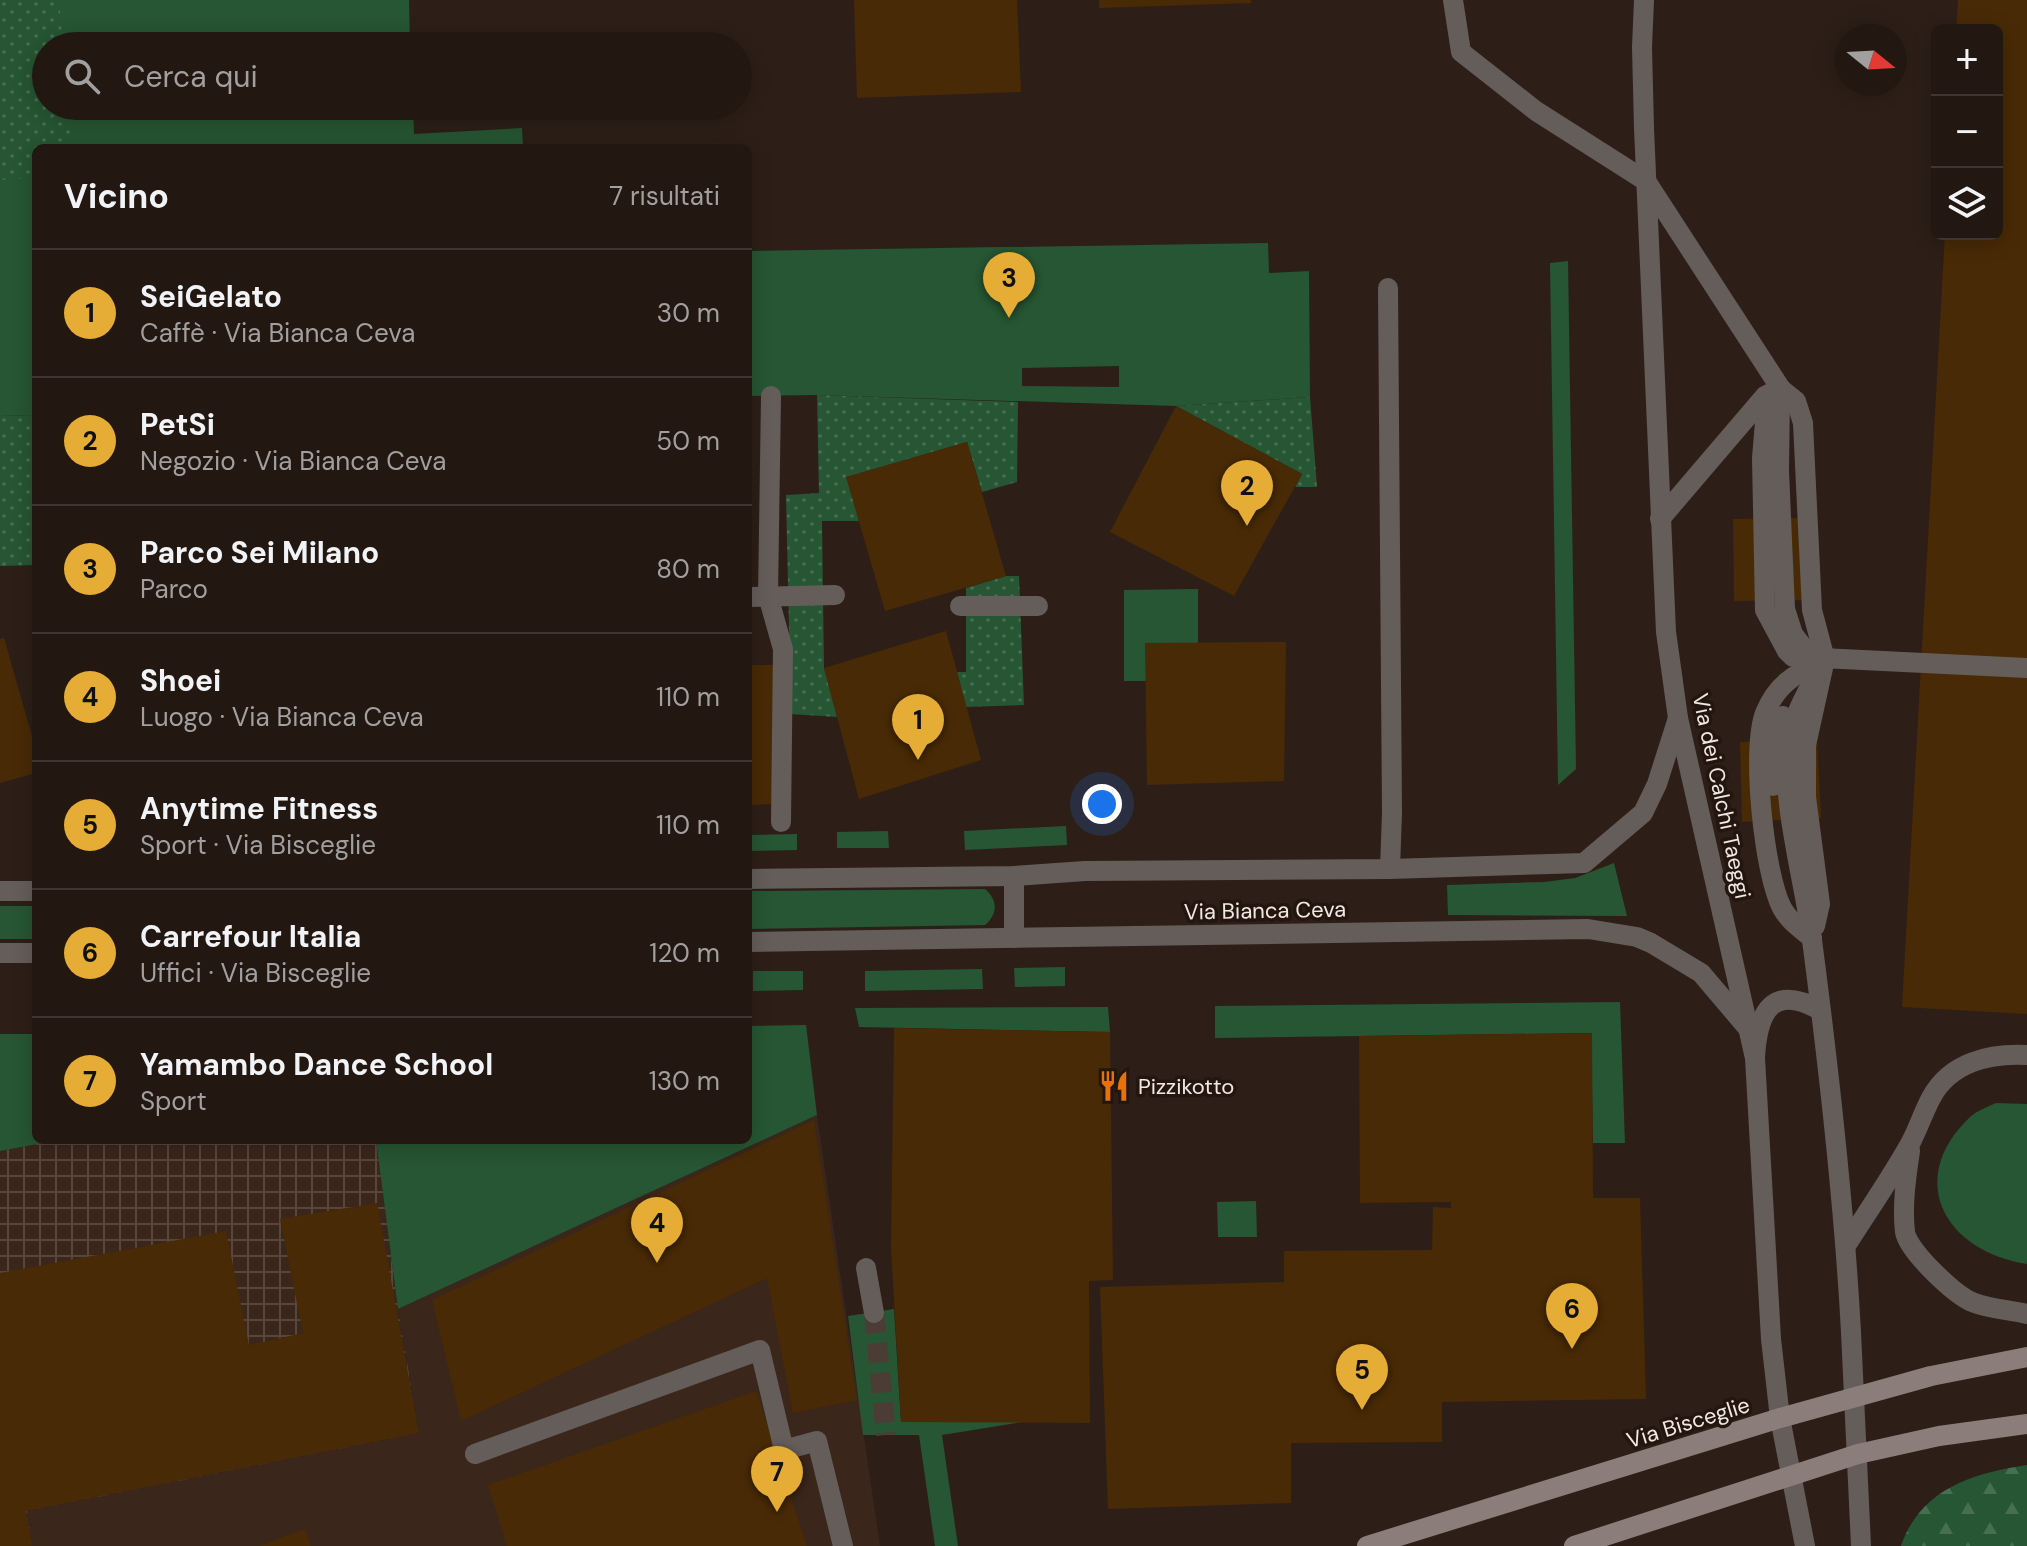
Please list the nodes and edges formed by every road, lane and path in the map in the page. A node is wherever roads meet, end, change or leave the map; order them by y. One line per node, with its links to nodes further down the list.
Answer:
1 (1453, 0): 3 (street)
2 (1644, 0): 3 (street, Via dei Calchi Taeggi)
3 (1646, 181): 5 (street); 7 (street, Via dei Calchi Taeggi)
4 (1388, 288): 16 (street)
5 (1781, 389): 7 (street); 12 (street); 12 (street)
6 (771, 396): 9 (street)
7 (1660, 519): 14 (street, Via dei Calchi Taeggi)
8 (829, 595): 9 (street)
9 (768, 597): 15 (street)
10 (963, 606): 11 (street)
11 (1029, 606)
12 (1825, 659): 13 (street); 22 (street); 22 (street)
13 (2027, 668)
14 (1678, 718): 16 (street, Via Bianca Ceva); 27 (street, Via dei Calchi Taeggi)
15 (781, 822)
16 (1390, 869): 17 (street, Via Bianca Ceva)
17 (1014, 876): 18 (street, Via Bianca Ceva); 21 (street)
18 (752, 879)
19 (0, 891): 20 (street)
20 (32, 891)
21 (1014, 938): 23 (street, Via Bianca Ceva); 27 (street, Via Bianca Ceva)
22 (1812, 938): 26 (street)
23 (752, 942)
24 (0, 953): 25 (street)
25 (32, 953)
26 (1820, 1010): 29 (street); 31 (street)
27 (1748, 1028): 29 (street, Via dei Calchi Taeggi)
28 (2027, 1055): 30 (street)
29 (1755, 1058): 37 (street, Via dei Calchi Taeggi)
30 (1911, 1143): 31 (street); 34 (street)
31 (1847, 1244): 36 (street)
32 (866, 1268): 33 (street)
33 (874, 1313)
34 (2027, 1314)
35 (2027, 1357): 36 (main road, Via Bisceglie)
36 (1855, 1398): 37 (main road, Via Bisceglie); 40 (street)
37 (1780, 1418): 41 (street, Via dei Calchi Taeggi); 43 (main road, Via Bisceglie)
38 (2027, 1424): 40 (main road)
39 (475, 1454): 42 (street)
40 (1858, 1454): 41 (main road); 46 (street)
41 (1790, 1474): 44 (main road); 45 (street, Via dei Calchi Taeggi)
42 (843, 1546)
43 (1367, 1546)
44 (1574, 1546)
45 (1805, 1546)
46 (1861, 1546)

